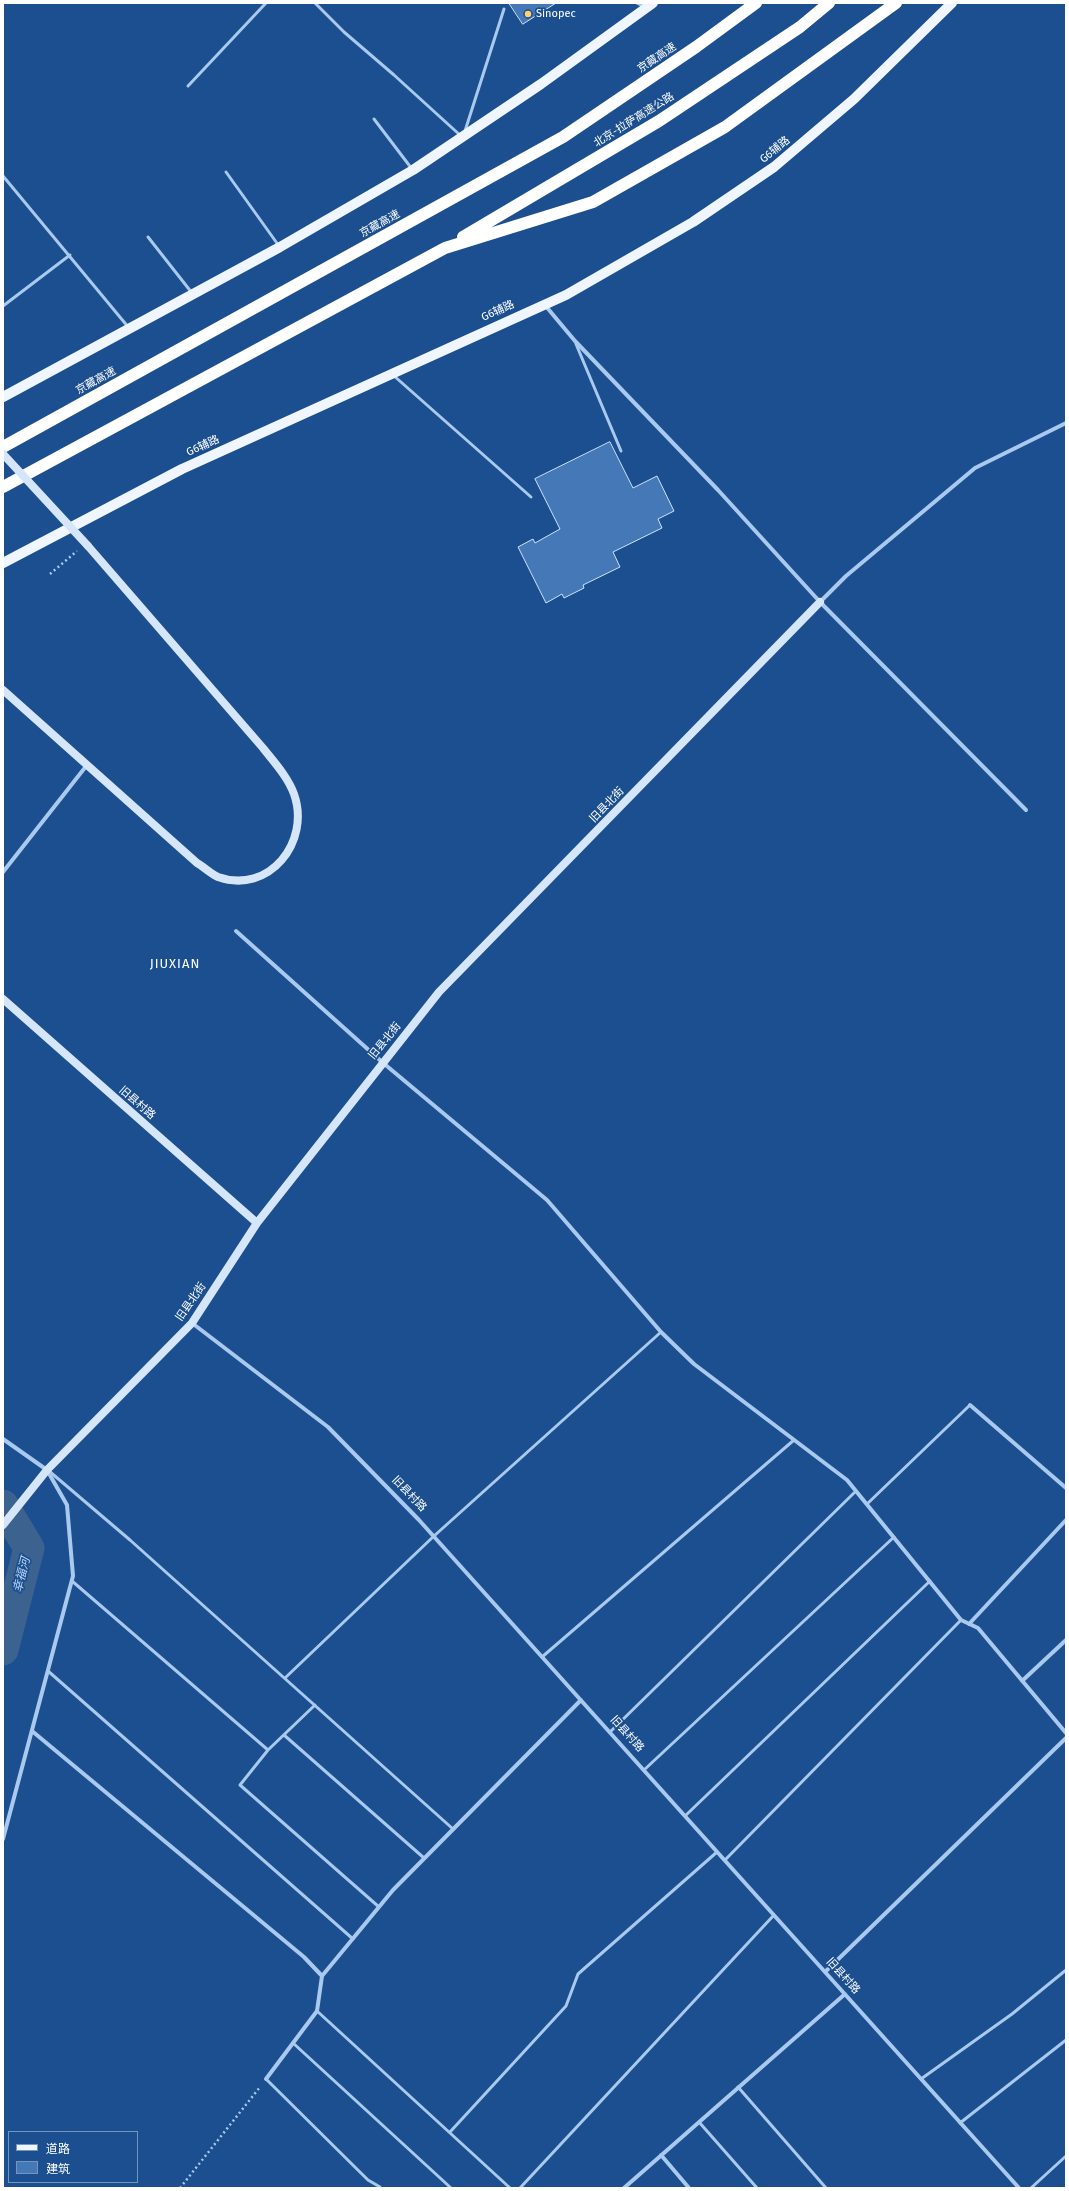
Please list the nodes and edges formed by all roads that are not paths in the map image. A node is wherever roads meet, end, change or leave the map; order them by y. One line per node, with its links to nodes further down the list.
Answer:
1 (266, 3): 10 (lane)
2 (315, 3): 12 (lane)
3 (637, 3): 8 (lane)
4 (756, 3): 28 (highway, 京藏高速)
5 (829, 3): 18 (highway, 北京-拉萨高速公路)
6 (896, 3): 18 (highway)
7 (952, 3): 21 (main road, G6辅路)
8 (650, 5): 12 (main road)
9 (504, 9): 12 (lane)
10 (188, 86)
11 (374, 119): 13 (lane)
12 (463, 138): 13 (main road)
13 (413, 170): 17 (main road)
14 (226, 172): 17 (lane)
15 (3, 176): 19 (lane)
16 (148, 237): 20 (lane)
17 (280, 247): 20 (main road)
18 (445, 248): 31 (highway)
19 (70, 255): 22 (lane); 23 (lane)
20 (194, 295): 23 (main road)
21 (544, 304): 24 (street); 25 (main road, G6辅路)
22 (3, 306)
23 (130, 329): 26 (main road)
24 (575, 341): 29 (lane); 34 (street)
25 (390, 373): 32 (lane); 33 (main road, G6辅路)
26 (3, 396)
27 (1066, 423): 34 (street)
28 (3, 447)
29 (621, 451)
30 (3, 454): 36 (street, bridge)
31 (3, 487)
32 (531, 497)
33 (3, 563)
34 (820, 602): 37 (street); 41 (street, 旧县北街)
35 (3, 690): 36 (street)
36 (87, 765): 38 (street)
37 (1026, 810)
38 (3, 872)
39 (236, 931): 41 (street)
40 (3, 999): 42 (street, 旧县村路)
41 (382, 1062): 42 (street, 旧县北街); 44 (street)
42 (257, 1223): 43 (street, 旧县北街)
43 (192, 1323): 48 (street, 旧县北街); 54 (street, 旧县村路)
44 (661, 1332): 47 (street); 54 (lane)
45 (970, 1405): 49 (street); 51 (lane)
46 (3, 1440): 48 (street)
47 (794, 1440): 50 (street); 61 (lane)
48 (47, 1470): 53 (street, 旧县北街); 56 (street); 63 (lane)
49 (1066, 1488)
50 (856, 1491): 51 (street); 68 (lane)
51 (867, 1504): 55 (street)
52 (1066, 1520): 59 (street)
53 (3, 1525)
54 (434, 1536): 61 (street, 旧县村路); 63 (lane)
55 (894, 1537): 57 (street); 73 (lane)
56 (72, 1581): 62 (street); 72 (lane)
57 (930, 1581): 58 (street); 74 (lane)
58 (961, 1620): 59 (street); 79 (lane)
59 (969, 1624): 64 (street)
60 (1066, 1640): 64 (street)
61 (542, 1657): 65 (street, 旧县村路)
62 (48, 1671): 67 (street); 82 (lane)
63 (285, 1678): 66 (lane)
64 (1022, 1681): 69 (street)
65 (581, 1700): 68 (street, 旧县村路); 75 (street)
66 (315, 1705): 70 (lane); 75 (lane)
67 (32, 1731): 76 (street); 85 (street)
68 (610, 1732): 73 (street, 旧县村路)
69 (1066, 1733)
70 (284, 1734): 72 (lane); 78 (lane)
71 (1066, 1738): 84 (street)
72 (268, 1750): 80 (lane)
73 (644, 1770): 74 (street, 旧县村路)
74 (685, 1816): 77 (street, 旧县村路)
75 (453, 1829): 78 (street)
76 (3, 1839)
77 (717, 1852): 79 (street, 旧县村路); 95 (lane)
78 (424, 1858): 80 (street)
79 (725, 1860): 81 (street, 旧县村路)
80 (379, 1907): 82 (street)
81 (774, 1915): 84 (street, 旧县村路); 101 (lane)
82 (353, 1939): 85 (street)
83 (1066, 1970): 91 (lane)
84 (825, 1972): 86 (street, 旧县村路)
85 (322, 1976): 87 (street)
86 (845, 1994): 91 (street, 旧县村路); 92 (street)
87 (317, 2011): 89 (street); 95 (lane)
88 (1066, 2040): 94 (lane)
89 (293, 2043): 90 (street); 99 (lane)
90 (266, 2079): 98 (lane)
91 (921, 2079): 94 (street, 旧县村路)
92 (738, 2088): 93 (street); 105 (lane)
93 (699, 2122): 96 (street); 104 (lane)
94 (960, 2122): 106 (street, 旧县村路)
95 (450, 2132): 100 (lane)
96 (661, 2155): 102 (street); 103 (street)
97 (1066, 2156): 107 (lane)
98 (380, 2187)
99 (451, 2188)
100 (510, 2188)
101 (520, 2188)
102 (624, 2188)
103 (689, 2188)
104 (757, 2188)
105 (826, 2188)
106 (1019, 2188)
107 (1031, 2188)

